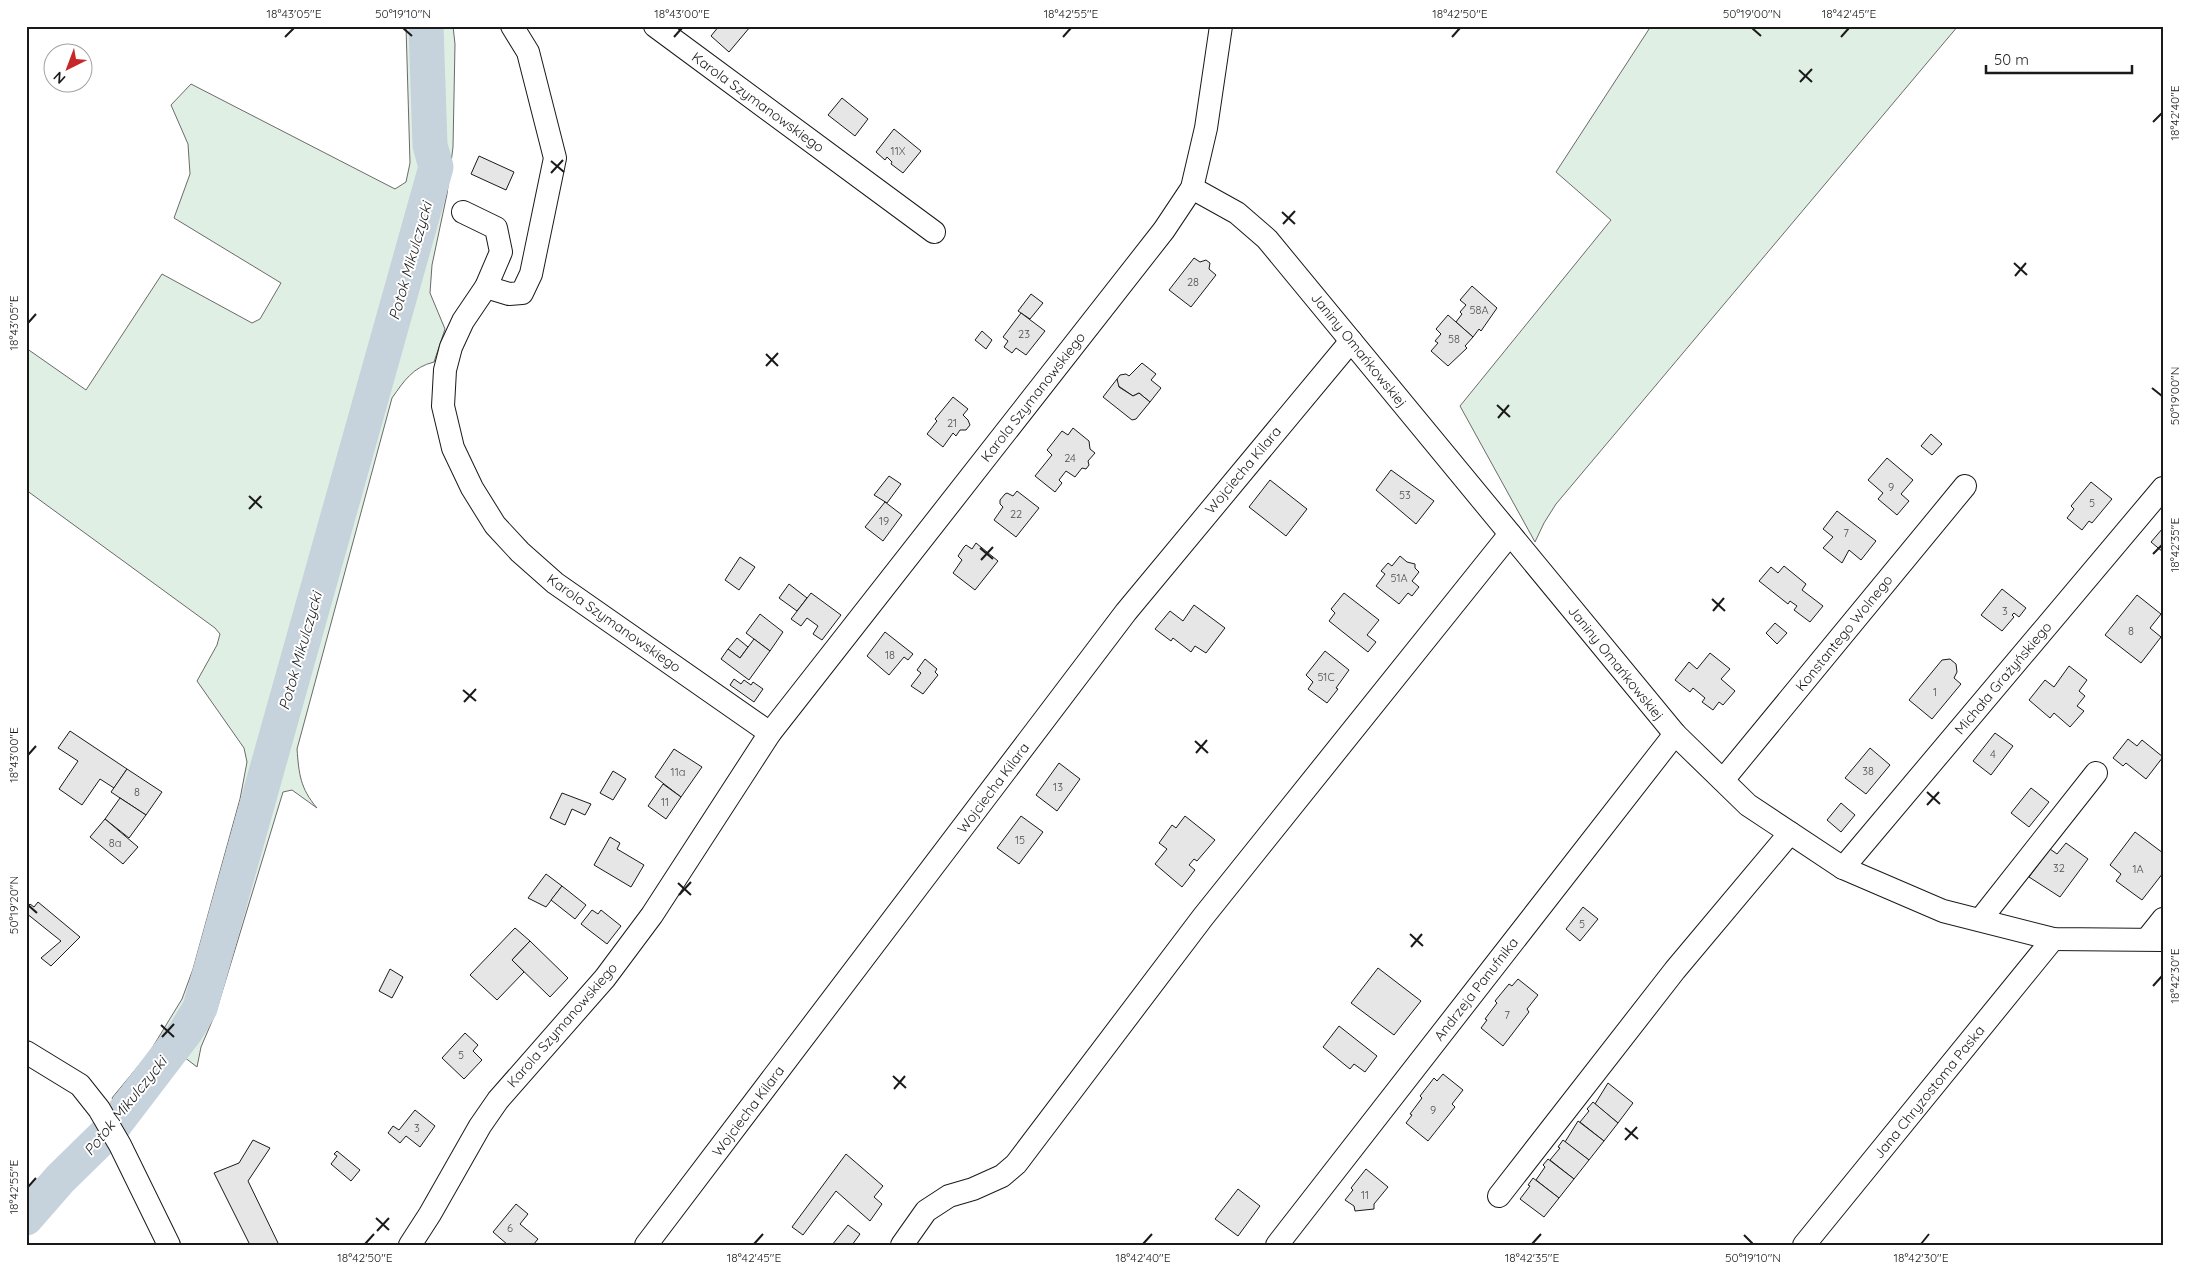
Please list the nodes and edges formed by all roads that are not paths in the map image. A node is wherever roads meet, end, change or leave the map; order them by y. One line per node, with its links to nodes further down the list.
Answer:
1 (512, 26): 7 (street)
2 (655, 26): 6 (street, Karola Szymanowskiego)
3 (1221, 26): 4 (street, Karola Szymanowskiego)
4 (1192, 188): 8 (street, Janiny Omańkowskiej); 12 (street, Karola Szymanowskiego)
5 (463, 212): 7 (street, Karola Szymanowskiego)
6 (934, 232)
7 (486, 287): 12 (street, Karola Szymanowskiego)
8 (1351, 341): 11 (street, Janiny Omańkowskiej); 26 (street, Wojciecha Kilara)
9 (1965, 486): 15 (street, Konstantego Wolnego)
10 (2163, 488): 17 (street, Michała Grażyńskiego)
11 (1510, 534): 13 (street, Janiny Omańkowskiej); 27 (street)
12 (770, 733): 25 (street, Karola Szymanowskiego)
13 (1675, 734): 15 (street, Janiny Omańkowskiej); 28 (street, Andrzeja Panufnika)
14 (2096, 773): 19 (street)
15 (1723, 780): 16 (street, Janiny Omańkowskiej)
16 (1790, 833): 17 (street, Janiny Omańkowskiej); 23 (street)
17 (1843, 868): 19 (street, Janiny Omańkowskiej)
18 (2163, 919): 21 (street)
19 (1980, 920): 20 (street, Janiny Omańkowskiej)
20 (2053, 939): 21 (street, Janiny Omańkowskiej); 29 (street, Jana Chryzostoma Paska)
21 (2155, 940)
22 (26, 1052): 24 (street)
23 (1499, 1196)
24 (169, 1245)
25 (410, 1245)
26 (646, 1245)
27 (902, 1245)
28 (1277, 1245)
29 (1804, 1245)

